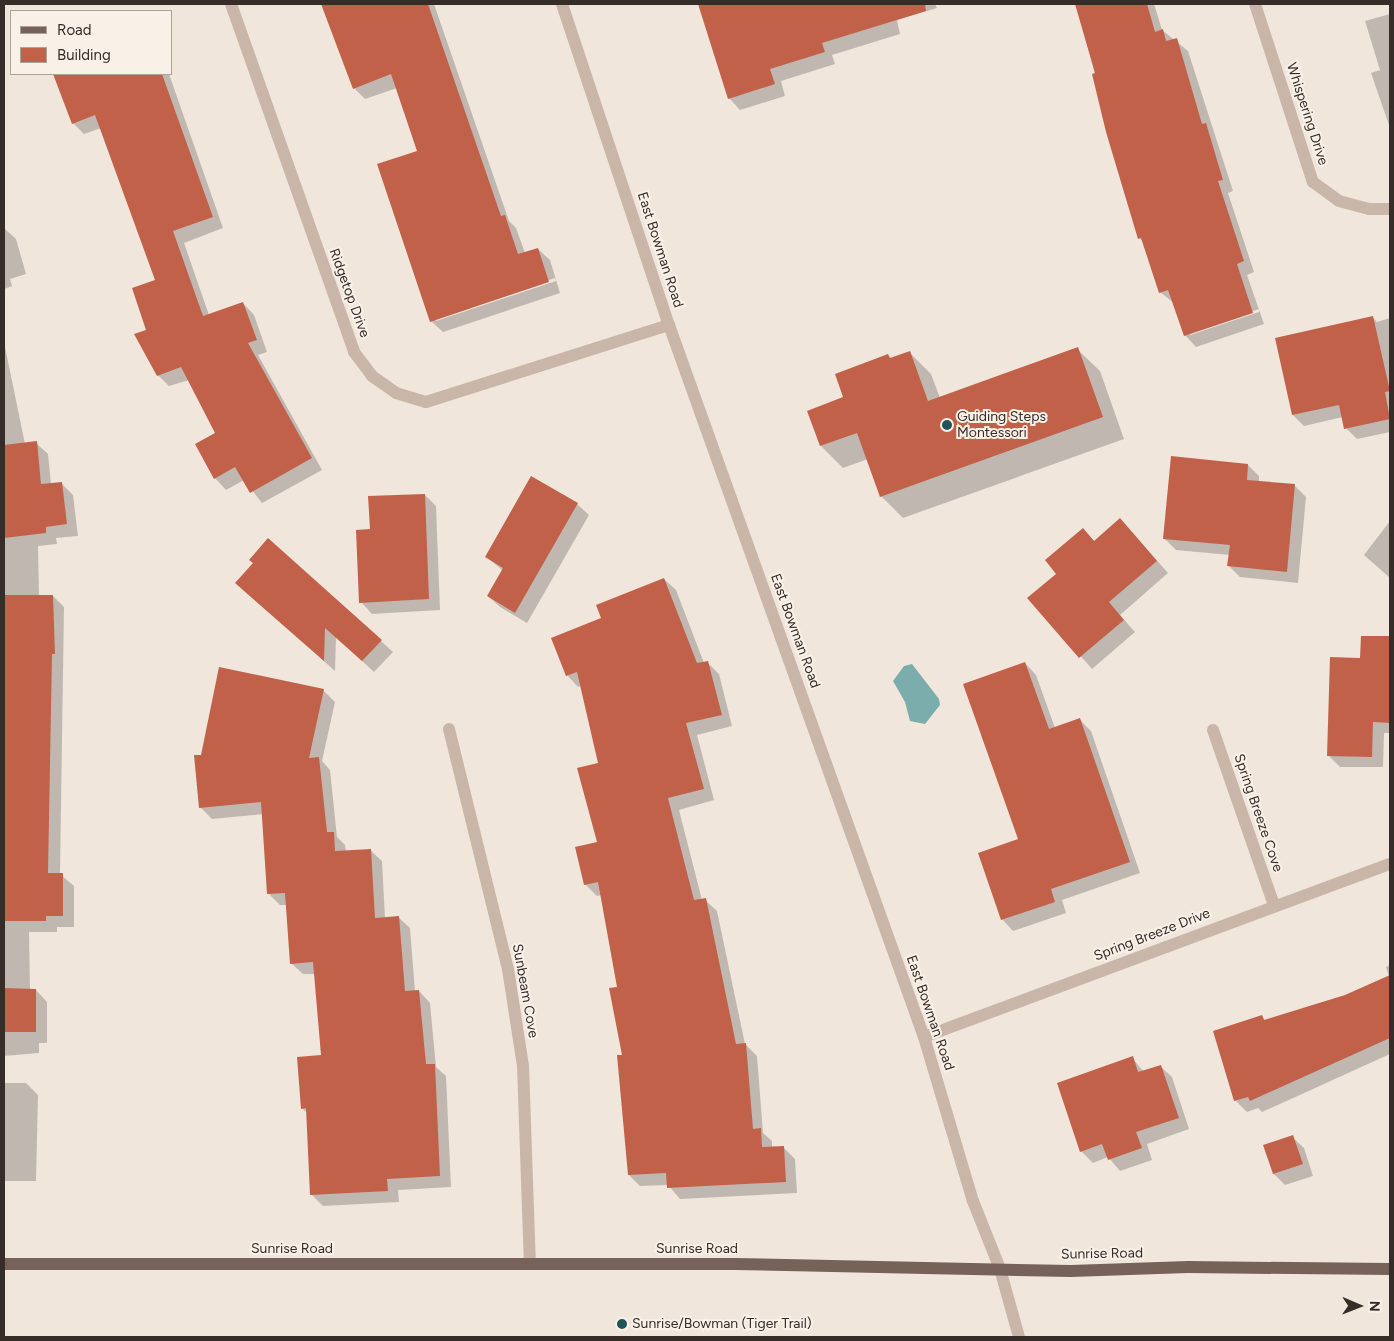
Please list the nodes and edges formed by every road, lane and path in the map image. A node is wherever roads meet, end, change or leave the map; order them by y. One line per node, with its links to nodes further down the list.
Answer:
1 (231, 4): 5 (street, Ridgetop Drive)
2 (562, 4): 5 (street, East Bowman Road)
3 (1255, 4): 4 (street, Whispering Drive)
4 (1390, 209)
5 (669, 324): 10 (street, East Bowman Road)
6 (449, 729): 12 (street, Sunbeam Cove)
7 (1213, 730): 9 (street, Spring Breeze Cove)
8 (1390, 864): 9 (street, Spring Breeze Drive)
9 (1274, 905): 10 (street, Spring Breeze Drive)
10 (924, 1037): 13 (street, East Bowman Road)
11 (4, 1264): 12 (main road, Sunrise Road)
12 (530, 1264): 13 (main road, Sunrise Road)
13 (1000, 1269): 14 (main road, Sunrise Road); 15 (street, East Bowman Road)
14 (1390, 1269)
15 (1019, 1337)

